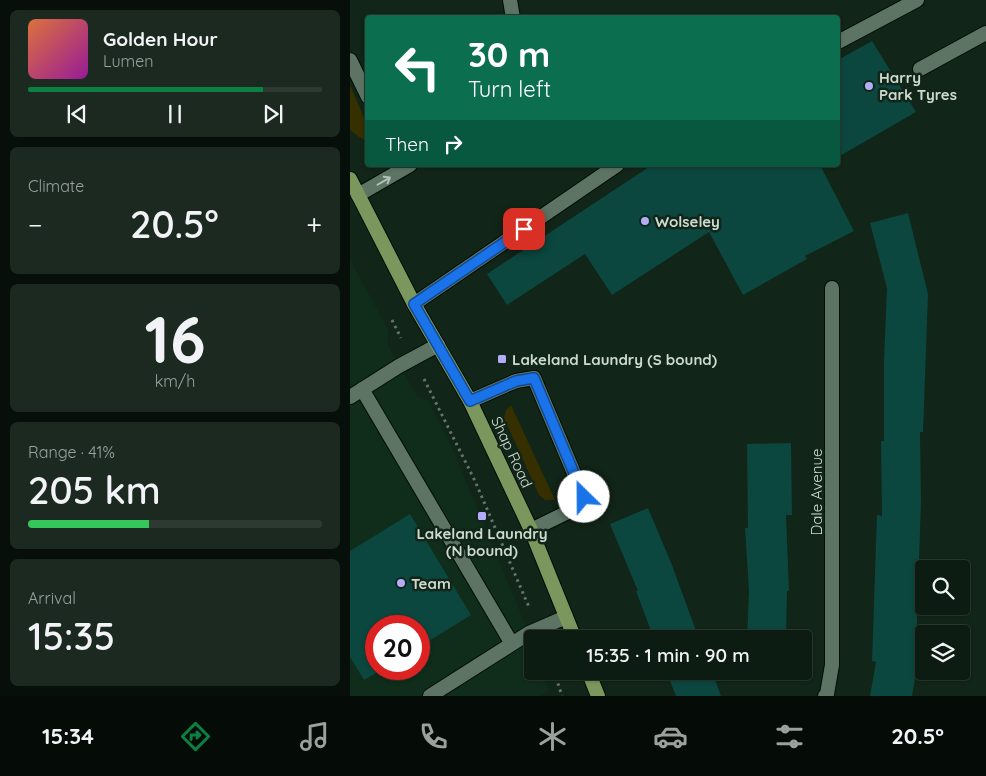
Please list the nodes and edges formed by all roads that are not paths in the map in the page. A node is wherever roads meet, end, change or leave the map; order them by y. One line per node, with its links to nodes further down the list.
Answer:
1 (510, 0): 3 (street)
2 (917, 0): 5 (street)
3 (513, 15)
4 (986, 34): 7 (street)
5 (840, 41)
6 (350, 60): 8 (street)
7 (920, 69)
8 (365, 91)
9 (404, 167): 12 (street, one-way to 9)
10 (614, 167): 14 (street)
11 (350, 179): 12 (highway, Shap Road)
12 (358, 195): 14 (highway, Shap Road)
13 (832, 288): 26 (street, Dale Avenue)
14 (414, 304): 15 (highway, Shap Road)
15 (438, 345): 16 (street); 18 (highway, Shap Road)
16 (362, 389): 17 (street); 22 (street)
17 (350, 397)
18 (470, 401): 19 (highway, Shap Road); 19 (street)
19 (531, 530): 20 (highway, Shap Road)
20 (566, 617): 21 (highway, Shap Road); 22 (street)
21 (571, 630)
22 (512, 644): 24 (street)
23 (592, 680): 25 (highway)
24 (430, 696)
25 (598, 696)
26 (825, 696)

